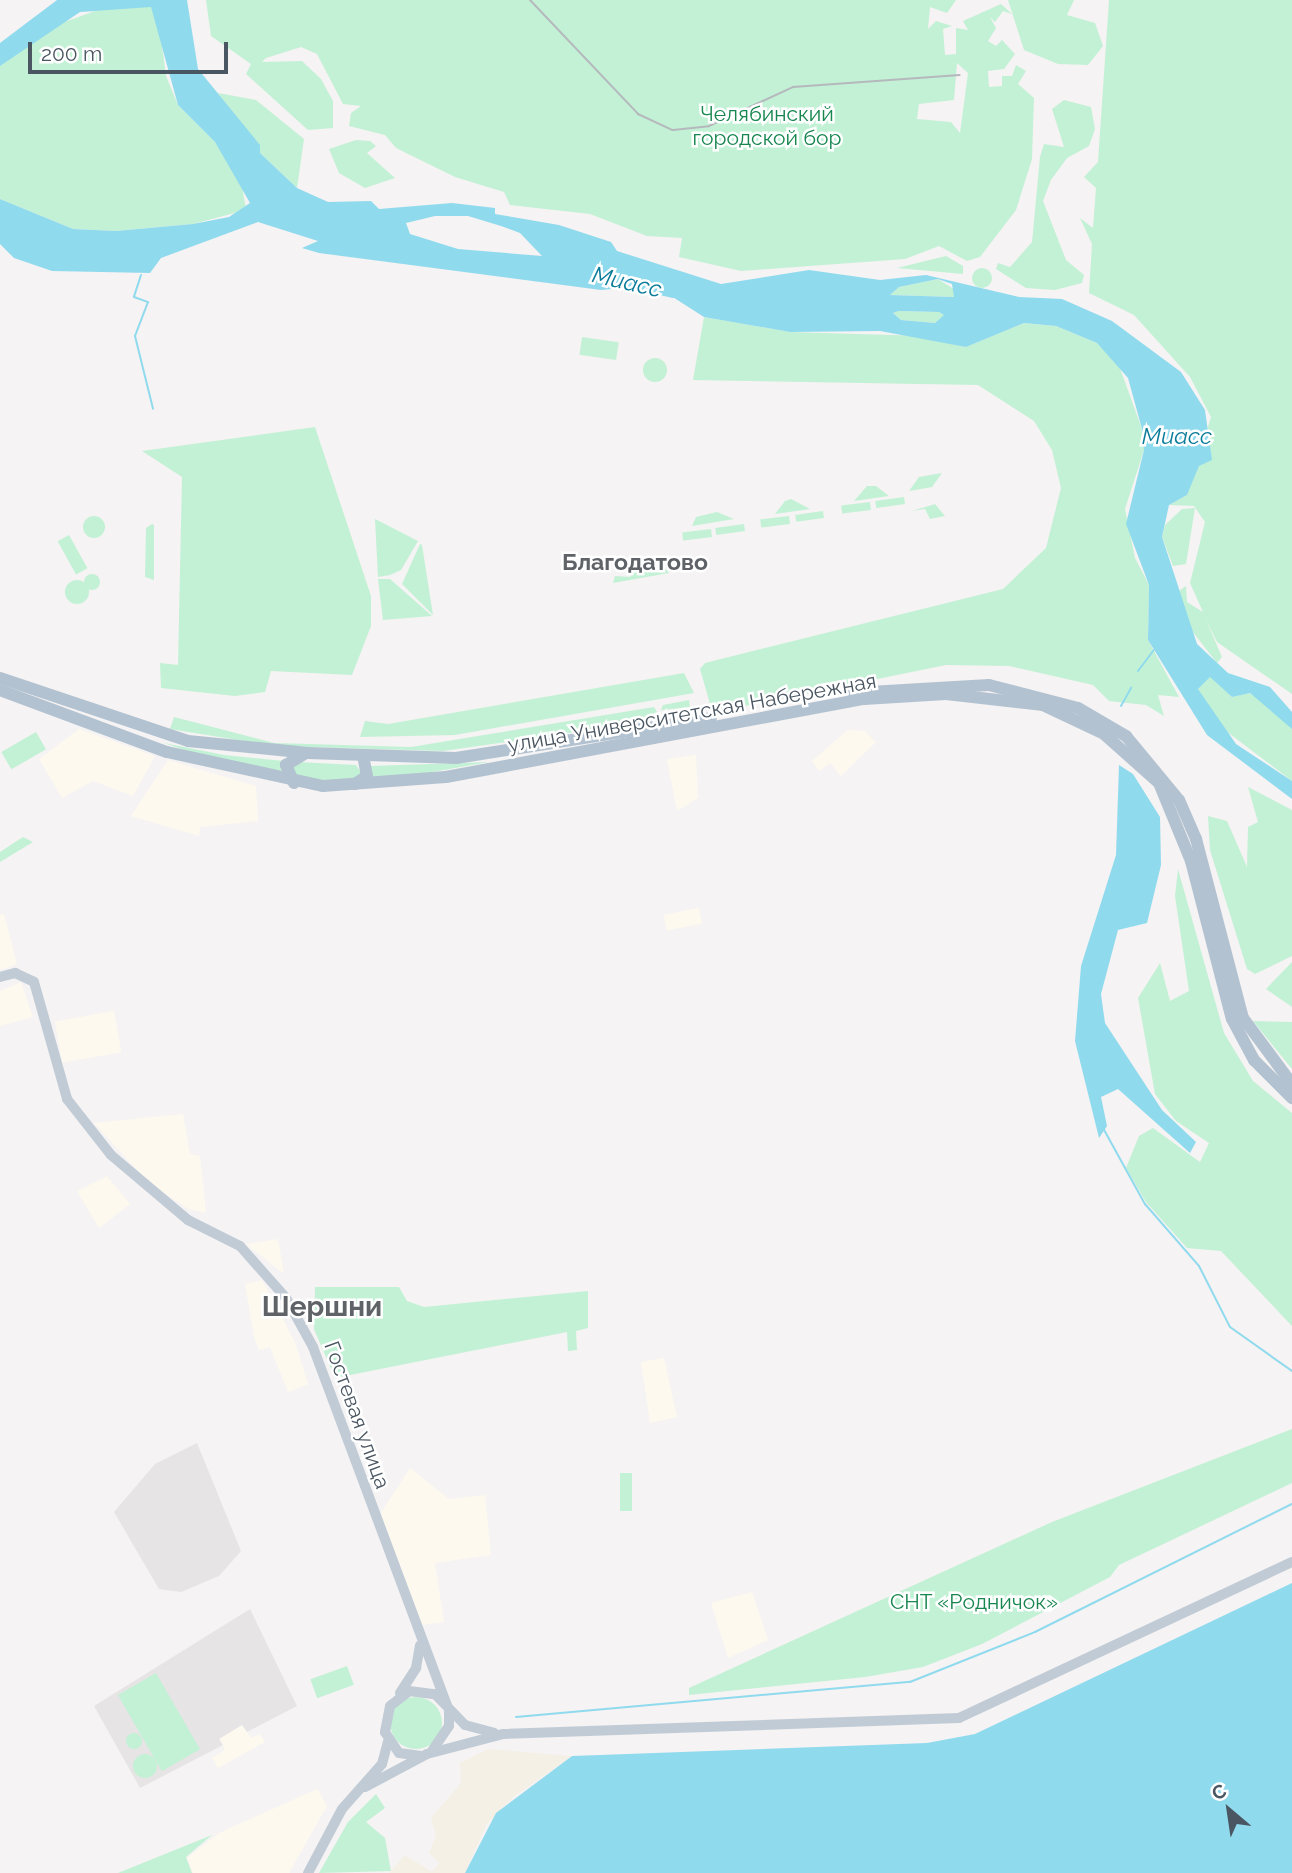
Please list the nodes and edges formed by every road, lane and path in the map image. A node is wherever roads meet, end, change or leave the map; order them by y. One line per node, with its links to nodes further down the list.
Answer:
1 (0, 678): 3 (main road, улица Университетская Набережная)
2 (0, 690): 5 (main road, улица Университетская Набережная)
3 (308, 753): 4 (main road, улица Университетская Набережная); 5 (main road)
4 (363, 755): 6 (main road); 8 (main road, улица Университетская Набережная)
5 (294, 783): 6 (main road, улица Университетская Набережная)
6 (352, 786): 9 (main road, улица Университетская Набережная)
7 (0, 977): 11 (main road, Гостевая улица)
8 (1292, 1084)
9 (1292, 1098)
10 (1292, 1562): 14 (main road)
11 (419, 1638): 12 (main road, Гостевая улица); 13 (main road, Гостевая улица)
12 (399, 1696): 13 (main road); 15 (main road)
13 (448, 1708): 14 (main road); 16 (main road)
14 (503, 1734): 16 (main road)
15 (388, 1741): 16 (main road); 17 (main road)
16 (425, 1755): 17 (main road)
17 (365, 1787): 18 (main road)
18 (308, 1873)

